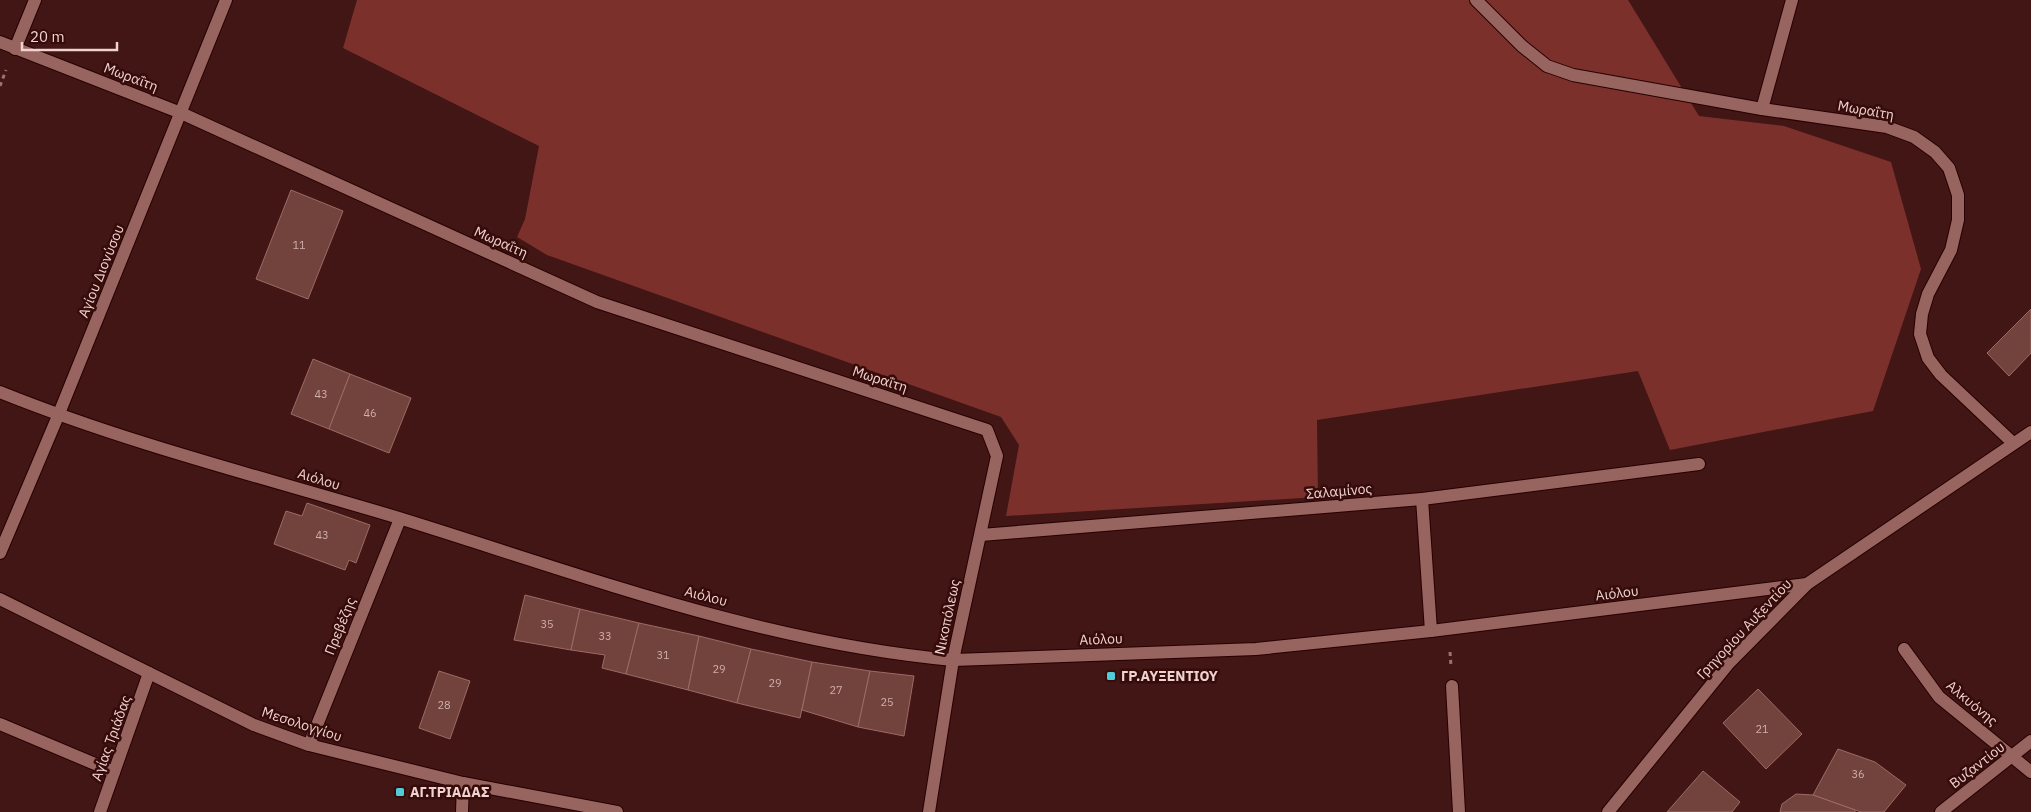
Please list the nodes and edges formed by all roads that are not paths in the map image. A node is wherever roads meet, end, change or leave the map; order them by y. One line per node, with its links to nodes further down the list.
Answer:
1 (35, 0): 6 (street)
2 (226, 0): 8 (street, Αγίου Διονύσου)
3 (1476, 0): 7 (street, Μωραΐτη)
4 (1792, 0): 7 (street)
5 (0, 42): 6 (street, Μωραΐτη)
6 (15, 48): 8 (street, Μωραΐτη)
7 (1762, 109): 13 (street, Μωραΐτη)
8 (181, 113): 10 (street, Αγίου Διονύσου); 11 (street, Μωραΐτη)
9 (0, 392): 10 (street, Αιόλου)
10 (58, 416): 16 (street, Αιόλου); 18 (street, Αγίου Διονύσου)
11 (987, 430): 17 (street, Νικοπόλεως)
12 (2031, 432): 13 (street, Γρηγορίου Αυξεντίου)
13 (2013, 443): 19 (street, Γρηγορίου Αυξεντίου)
14 (1699, 464): 15 (street, Σαλαμίνος)
15 (1422, 500): 17 (street, Σαλαμίνος); 21 (street)
16 (400, 519): 23 (street, Αιόλου); 28 (street, Πρεβέζης)
17 (981, 536): 23 (street, Νικοπόλεως)
18 (0, 553)
19 (1806, 584): 21 (street, Αιόλου); 38 (street, Γρηγορίου Αυξεντίου)
20 (0, 599): 24 (street, Μεσολογγίου)
21 (1431, 631): 23 (street, Αιόλου)
22 (1904, 649): 29 (street, Αλκυόνης)
23 (953, 660): 36 (street, Νικοπόλεως)
24 (150, 673): 28 (street, Μεσολογγίου); 30 (street, Αγίας Τριάδας)
25 (1452, 686): 37 (street)
26 (0, 724): 30 (street)
27 (2031, 741): 29 (street, Βυζαντίου)
28 (309, 745): 32 (street, Μεσολογγίου)
29 (2012, 756): 31 (street, Αλκυόνης); 39 (street, Βυζαντίου)
30 (114, 772): 33 (street, Αγίας Τριάδας)
31 (2031, 772)
32 (463, 783): 34 (street); 35 (street, Μεσολογγίου)
33 (100, 812)
34 (462, 812)
35 (617, 812)
36 (929, 812)
37 (1460, 812)
38 (1608, 812)
39 (1941, 812)

